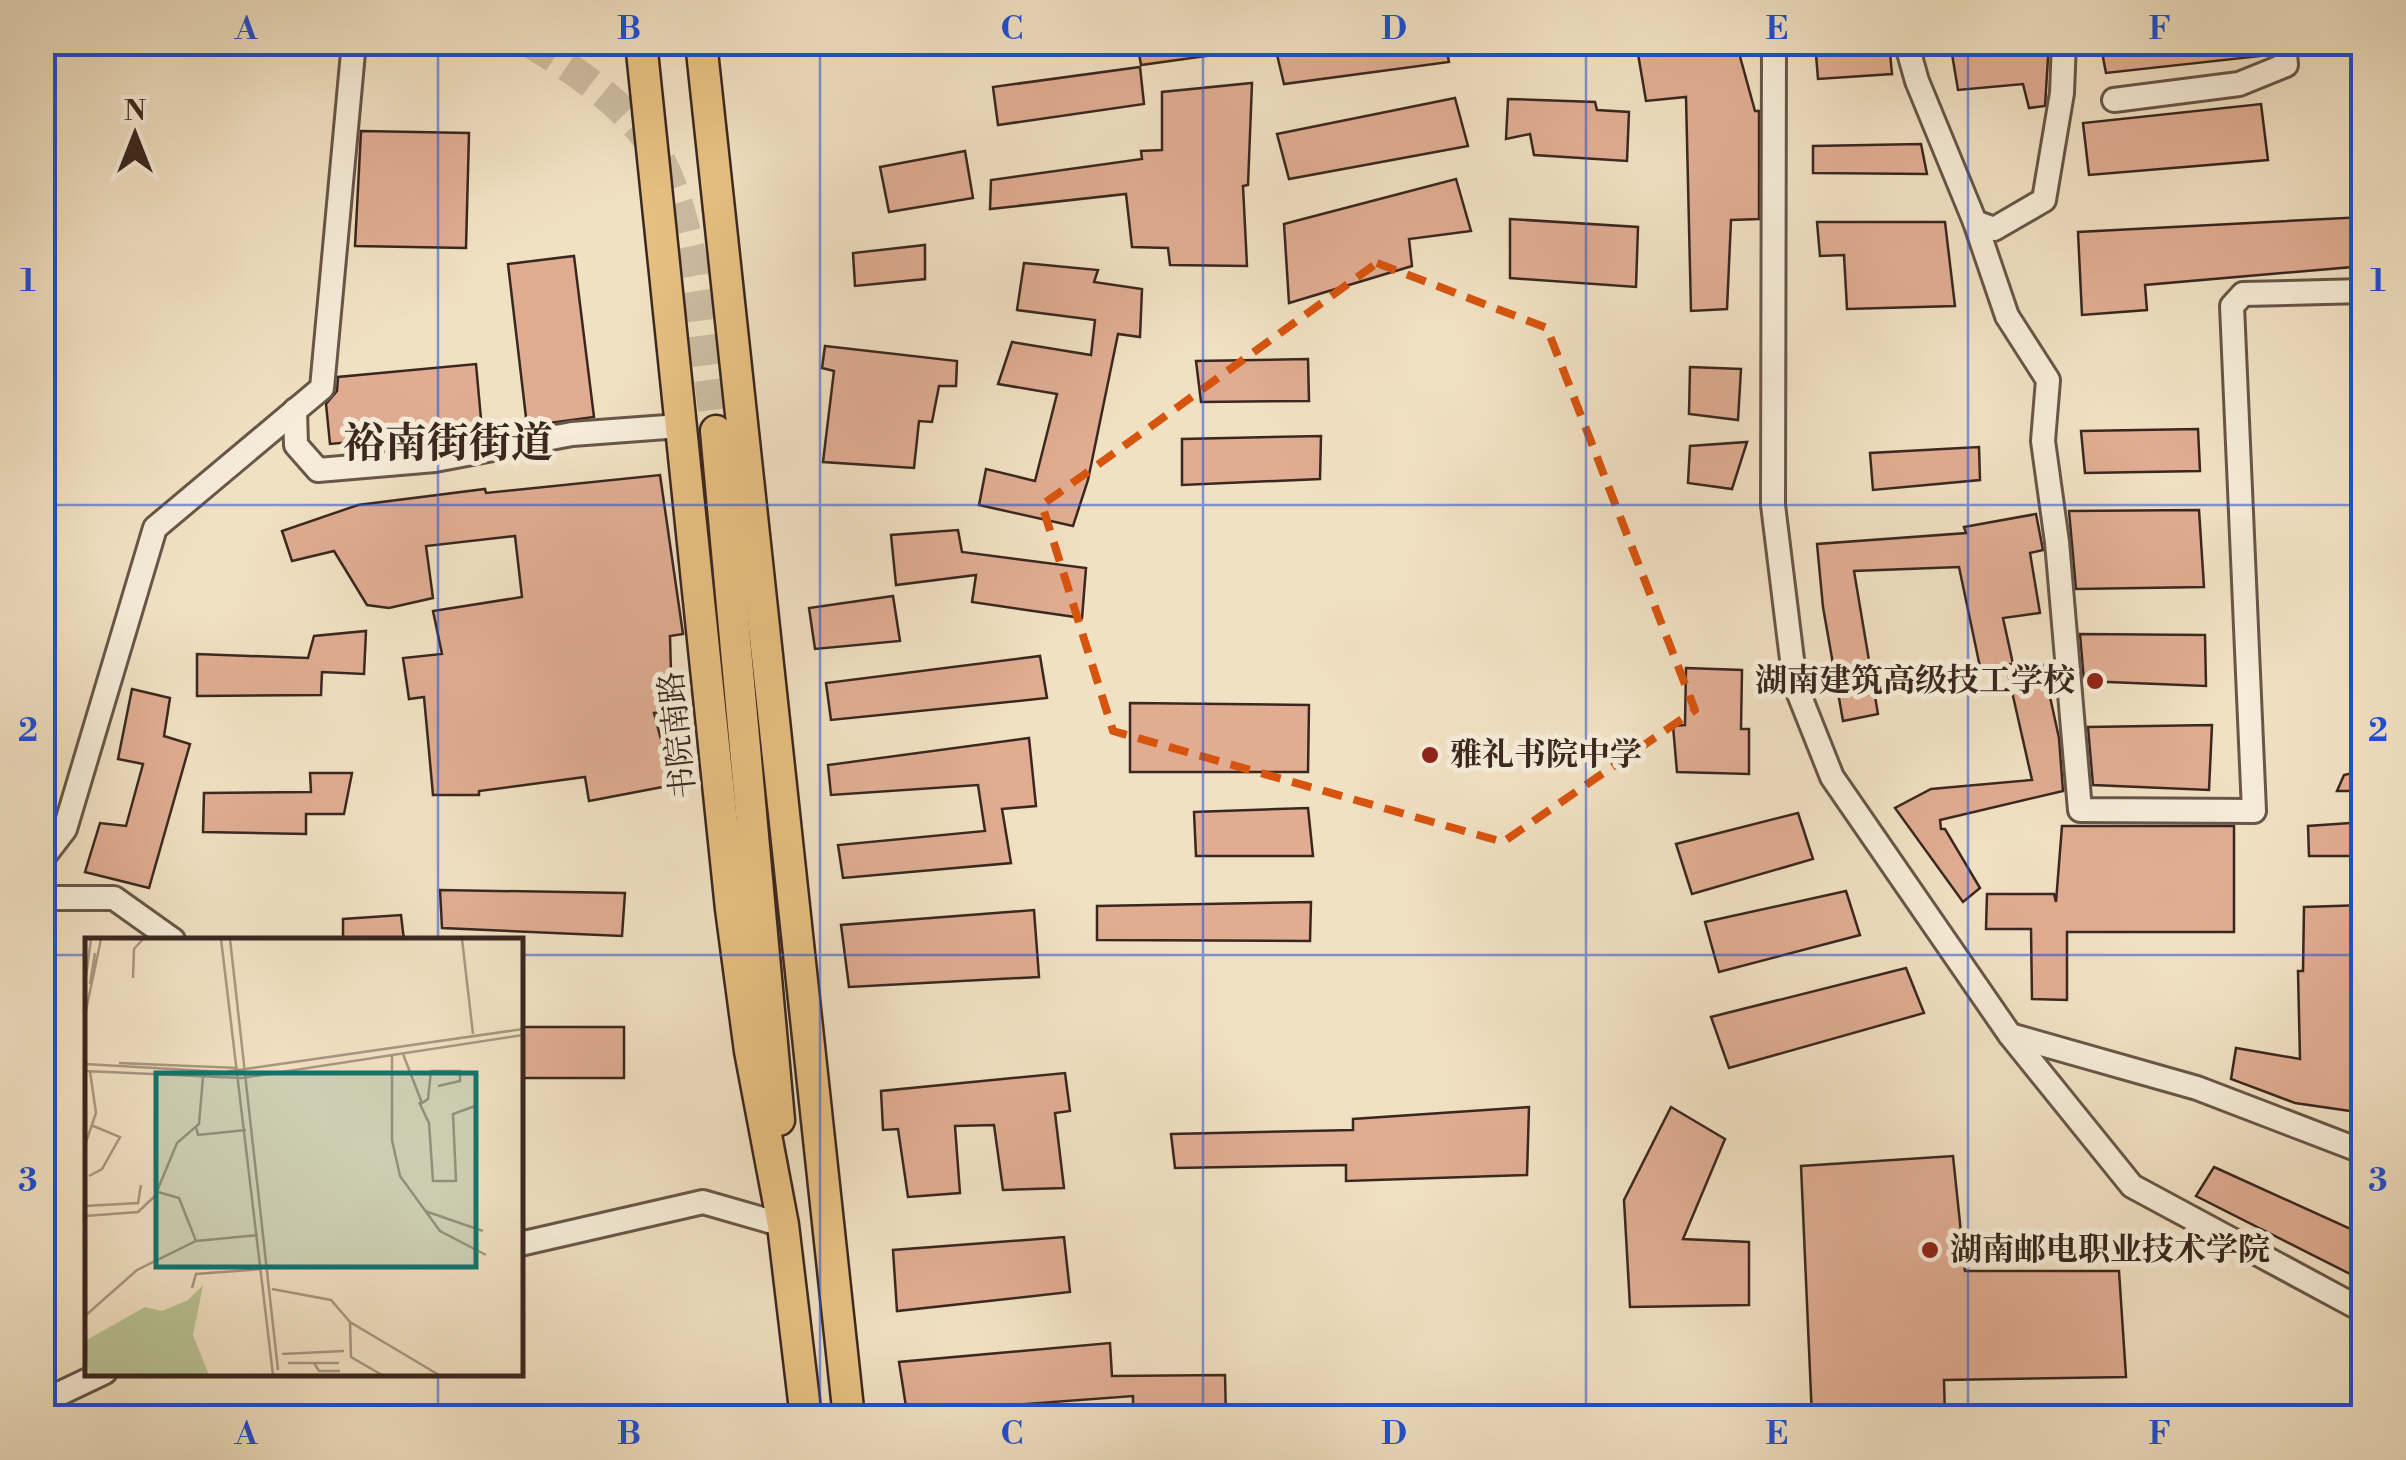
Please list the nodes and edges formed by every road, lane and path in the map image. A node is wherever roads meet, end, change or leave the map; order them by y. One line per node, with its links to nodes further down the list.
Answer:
1 (354, 42): 11 (street)
2 (641, 42): 12 (main road, 书院南路)
3 (701, 42): 26 (main road)
4 (1774, 42): 17 (street)
5 (1906, 42): 9 (street)
6 (2064, 42): 9 (street)
7 (2284, 42): 8 (street)
8 (2114, 100)
9 (1975, 222): 10 (street)
10 (2364, 291)
11 (296, 410): 12 (street); 14 (street)
12 (680, 426): 19 (main road, 书院南路)
13 (716, 431): 19 (main road)
14 (42, 860)
15 (42, 898): 16 (street)
16 (170, 938)
17 (2010, 1035): 18 (street); 22 (street)
18 (2364, 1152)
19 (777, 1184): 20 (main road, 书院南路)
20 (784, 1225): 21 (street); 25 (main road, 书院南路)
21 (522, 1244)
22 (2364, 1311)
23 (99, 1375): 24 (street)
24 (42, 1402)
25 (806, 1418)
26 (849, 1418)

